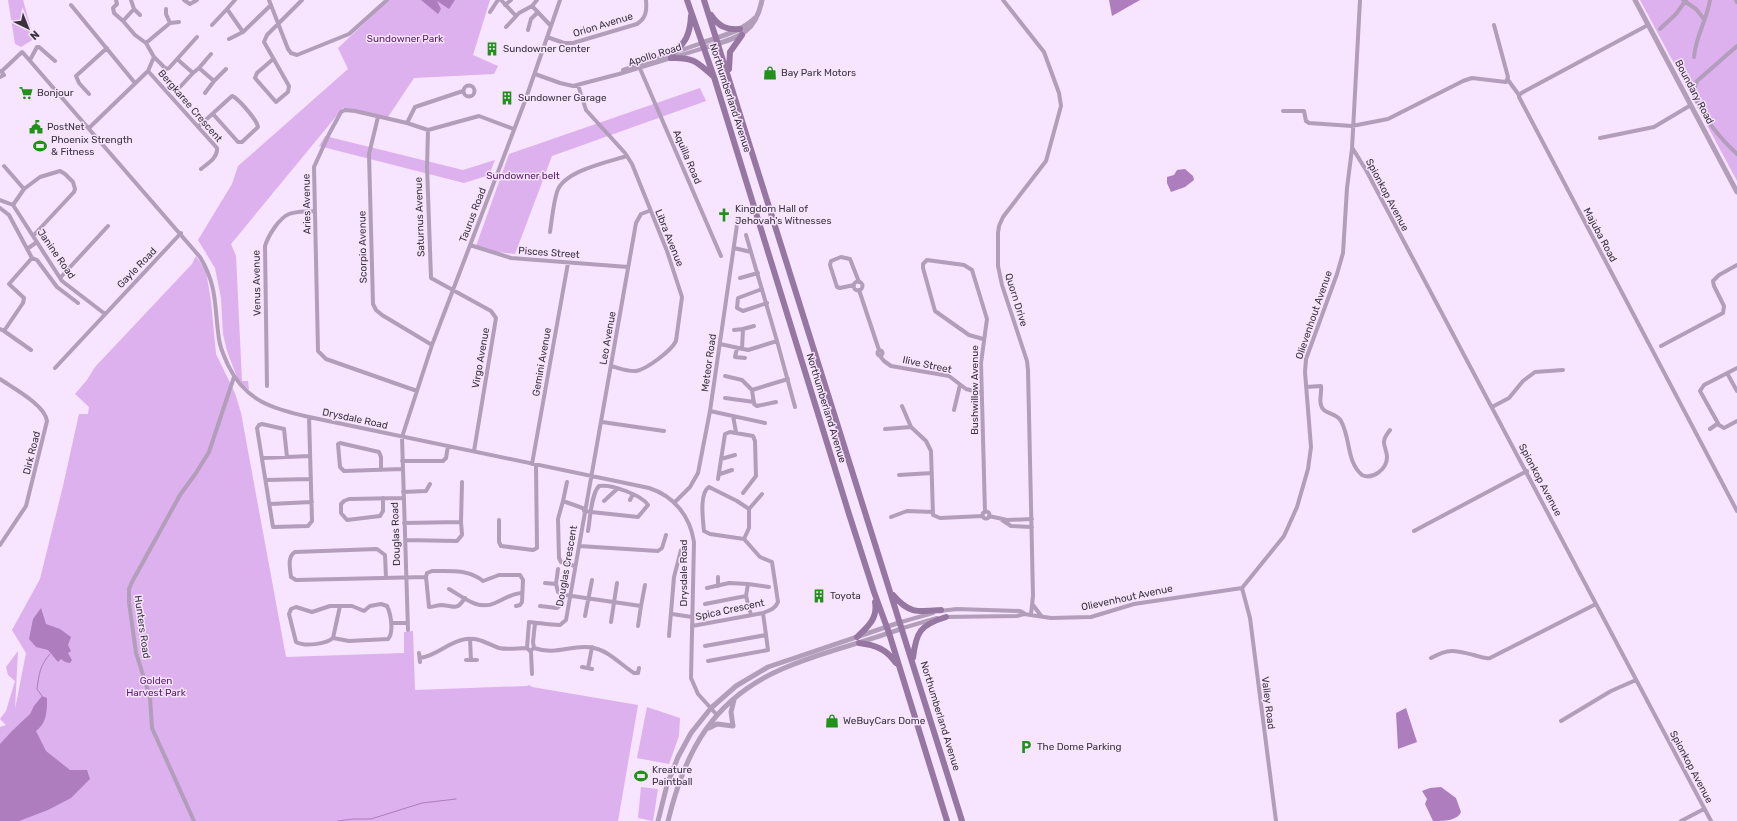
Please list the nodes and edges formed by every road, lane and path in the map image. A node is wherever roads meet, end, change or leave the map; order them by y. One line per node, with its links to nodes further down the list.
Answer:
1 (116, 0): 36 (street)
2 (131, 0): 26 (street)
3 (184, 0): 4 (street)
4 (197, 0)
5 (235, 0): 28 (street)
6 (269, 0): 23 (street)
7 (302, 0): 39 (street)
8 (387, 0): 39 (street)
9 (499, 0): 24 (street); 30 (street)
10 (511, 0): 24 (street)
11 (537, 0): 25 (street)
12 (560, 0): 43 (street, Taurus Road)
13 (646, 0): 50 (street, Orion Avenue)
14 (687, 0): 32 (main road, Northumberland Avenue)
15 (704, 0): 29 (main road, Northumberland Avenue)
16 (762, 0): 48 (street)
17 (1003, 0): 230 (street, Quorn Drive)
18 (1360, 0): 89 (street, Olievenhout Avenue)
19 (1635, 0): 42 (street, Boundary Road)
20 (1710, 0): 35 (street)
21 (1684, 1): 35 (street); 45 (street)
22 (71, 5): 56 (street)
23 (271, 5): 39 (street); 47 (street)
24 (505, 5): 34 (street)
25 (532, 6): 31 (street); 34 (street)
26 (134, 9): 33 (street); 36 (street)
27 (166, 9): 38 (street)
28 (228, 9): 40 (street); 47 (street)
29 (707, 9): 48 (main road); 52 (main road, Northumberland Avenue)
30 (490, 12)
31 (538, 12): 43 (street); 46 (street)
32 (692, 14): 54 (main road, Northumberland Avenue); 58 (main road)
33 (140, 15)
34 (516, 16): 44 (street)
35 (1704, 20): 60 (street)
36 (122, 21): 53 (street)
37 (179, 22): 38 (street)
38 (170, 23): 53 (street)
39 (280, 23): 63 (street)
40 (212, 25)
41 (1494, 25): 75 (street)
42 (1648, 25): 83 (street); 84 (street, Boundary Road)
43 (551, 26): 50 (street, Taurus Road)
44 (506, 27)
45 (1660, 29)
46 (528, 30)
47 (243, 32): 51 (street)
48 (741, 32): 52 (street); 74 (main road)
49 (197, 37): 61 (street)
50 (547, 37): 71 (street, Taurus Road)
51 (229, 39)
52 (717, 41): 54 (street); 74 (main road, Northumberland Avenue)
53 (146, 43): 59 (street)
54 (703, 46): 58 (street, Apollo Road); 73 (main road, Northumberland Avenue)
55 (1737, 46): 96 (street)
56 (107, 48): 77 (street); 82 (street)
57 (211, 54): 66 (street)
58 (672, 56): 65 (street, Apollo Road); 73 (main road)
59 (154, 57): 61 (street); 68 (street)
60 (1694, 57)
61 (178, 59): 70 (street)
62 (30, 60): 64 (street); 69 (street); 91 (street, Drysdale Road)
63 (272, 60): 63 (street)
64 (55, 62)
65 (639, 66): 78 (street, Apollo Road); 118 (street, Aquilla Road)
66 (199, 68): 70 (street); 76 (street)
67 (226, 69): 76 (street)
68 (148, 71): 77 (street); 90 (street, Bergkaree Crescent)
69 (0, 72): 72 (street)
70 (193, 73): 79 (street)
71 (535, 74): 78 (street, Apollo Road); 93 (street, Taurus Road)
72 (0, 76)
73 (714, 77): 262 (main road, Northumberland Avenue)
74 (730, 78): 263 (main road, Northumberland Avenue)
75 (1508, 80): 83 (street, Majuba Road); 89 (street)
76 (214, 81): 81 (street)
77 (135, 83): 91 (street)
78 (578, 85): 97 (street, Libra Avenue)
79 (180, 88)
80 (463, 91): 88 (street)
81 (205, 93)
82 (89, 94)
83 (1519, 95): 224 (street, Majuba Road)
84 (1691, 105): 94 (street); 101 (street, Boundary Road)
85 (1283, 111): 89 (street)
86 (213, 114): 86 (street); 90 (street)
87 (378, 117): 88 (street, Aries Avenue); 105 (street, Aries Avenue); 141 (street, Scorpio Avenue)
88 (407, 123): 92 (street, Aries Avenue)
89 (1352, 126): 95 (street, Olievenhout Avenue)
90 (198, 127): 99 (street, Bergkaree Crescent)
91 (89, 128): 110 (street, Drysdale Road)
92 (428, 130): 93 (street); 129 (street, Saturnus Avenue)
93 (514, 130): 114 (street, Taurus Road)
94 (1600, 138)
95 (1352, 149): 160 (street, Olievenhout Avenue); 170 (street, Spionkop Avenue)
96 (1737, 154)
97 (627, 156): 106 (street, Libra Avenue); 109 (street)
98 (4, 166): 100 (street)
99 (201, 169)
100 (24, 189): 103 (street); 112 (street)
101 (1737, 192)
102 (0, 200): 103 (street)
103 (13, 205): 112 (street, Janine Road)
104 (0, 208): 116 (street)
105 (314, 211): 159 (street, Venus Avenue); 162 (street, Aries Avenue)
106 (649, 211): 122 (street, Leo Avenue); 149 (street, Libra Avenue)
107 (738, 218): 115 (street, Meteor Road)
108 (108, 226): 124 (street)
109 (550, 232)
110 (181, 233): 133 (street, Gayle Road); 155 (street, Drysdale Road)
111 (746, 235): 117 (street)
112 (33, 236): 113 (street, Janine Road)
113 (37, 242): 116 (street); 124 (street, Janine Road)
114 (470, 245): 120 (street, Pisces Street); 129 (street, Taurus Road)
115 (734, 248): 117 (street); 140 (street, Meteor Road)
116 (27, 249): 119 (street)
117 (751, 252): 123 (street)
118 (721, 256)
119 (32, 258): 131 (street); 136 (street)
120 (568, 263): 122 (street, Pisces Street); 194 (street, Gemini Avenue)
121 (1737, 265): 142 (street)
122 (628, 267): 149 (street, Leo Avenue)
123 (758, 273): 125 (street); 128 (street)
124 (60, 278): 133 (street, Janine Road)
125 (740, 278)
126 (859, 282): 127 (street); 127 (street); 130 (street)
127 (854, 285): 130 (street)
128 (762, 289): 132 (street); 132 (street)
129 (454, 290): 141 (street, Taurus Road); 187 (street, Virgo Avenue)
130 (859, 290): 158 (street, Ilive Street)
131 (78, 303)
132 (767, 303): 139 (street)
133 (105, 314): 150 (street, Gayle Road)
134 (754, 326): 135 (street)
135 (743, 329): 137 (street); 144 (street)
136 (2, 330): 145 (street)
137 (734, 330)
138 (983, 339): 138 (street, Bushwillow Avenue); 164 (street, Bushwillow Avenue)
139 (778, 341): 144 (street); 157 (street)
140 (720, 344): 143 (street); 172 (street, Meteor Road)
141 (432, 345): 162 (street, Taurus Road)
142 (1661, 346)
143 (737, 348): 144 (street); 147 (street)
144 (742, 349)
145 (31, 350)
146 (729, 356): 147 (street)
147 (735, 357): 148 (street)
148 (745, 358)
149 (611, 366): 176 (street, Leo Avenue)
150 (55, 368)
151 (1737, 368): 153 (street)
152 (1563, 370): 170 (street)
153 (1727, 373): 163 (street); 178 (street)
154 (725, 376): 161 (street)
155 (234, 377): 174 (street, Drysdale Road); 323 (street, Hunters Road)
156 (0, 379): 242 (street, Dirk Road)
157 (788, 379): 161 (street); 169 (street)
158 (960, 385): 164 (street, Ilive Street); 171 (street)
159 (267, 386)
160 (1306, 387): 182 (street); 260 (street, Olievenhout Avenue)
161 (752, 390): 166 (street)
162 (417, 391): 185 (street, Taurus Road)
163 (1737, 391)
164 (982, 393): 227 (street, Bushwillow Avenue)
165 (724, 398): 166 (street)
166 (754, 402): 167 (street)
167 (776, 402)
168 (902, 406): 179 (street)
169 (795, 407)
170 (1492, 407): 198 (street, Spionkop Avenue)
171 (954, 410)
172 (710, 411): 173 (street); 220 (street, Meteor Road)
173 (733, 416): 177 (street); 184 (street)
174 (309, 417): 185 (street, Drysdale Road); 189 (street)
175 (1737, 421): 178 (street)
176 (602, 422): 183 (street); 201 (street, Leo Avenue)
177 (765, 423)
178 (1718, 424): 181 (street)
179 (911, 427): 180 (street); 200 (street)
180 (885, 429)
181 (1710, 429)
182 (1390, 430)
183 (664, 431)
184 (736, 432): 192 (street); 211 (street)
185 (402, 437): 186 (street, Drysdale Road); 193 (street, Douglas Road)
186 (448, 446): 187 (street, Drysdale Road); 193 (street)
187 (474, 451): 194 (street, Drysdale Road)
188 (735, 455): 192 (street)
189 (310, 456): 190 (street); 203 (street)
190 (287, 457): 191 (street); 191 (street)
191 (263, 458): 205 (street)
192 (722, 459): 199 (street)
193 (402, 461): 196 (street, Douglas Road)
194 (534, 464): 201 (street, Drysdale Road); 231 (street, Gemini Avenue)
195 (381, 469): 195 (street); 196 (street)
196 (402, 469): 210 (street, Douglas Road)
197 (732, 470): 199 (street)
198 (1527, 472): 238 (street); 273 (street, Spionkop Avenue)
199 (720, 474): 204 (street)
200 (932, 474): 202 (street); 226 (street)
201 (591, 475): 220 (street, Drysdale Road); 223 (street, Douglas Crescent)
202 (899, 475)
203 (311, 479): 205 (street); 219 (street)
204 (718, 479)
205 (266, 480): 221 (street)
206 (462, 482): 234 (street)
207 (567, 482): 217 (street)
208 (430, 484): 210 (street)
209 (617, 489): 212 (street); 218 (street); 225 (street)
210 (403, 492): 215 (street, Douglas Road)
211 (743, 493)
212 (633, 494): 216 (street); 228 (street)
213 (762, 494): 222 (street)
214 (383, 498): 214 (street); 215 (street)
215 (403, 498): 235 (street, Douglas Road)
216 (630, 500)
217 (563, 501): 223 (street); 245 (street)
218 (604, 501)
219 (312, 502): 221 (street); 221 (street)
220 (675, 502): 285 (street, Drysdale Road)
221 (270, 504)
222 (749, 509): 240 (street); 240 (street)
223 (584, 510): 225 (street); 243 (street, Douglas Crescent)
224 (1737, 511)
225 (591, 512): 228 (street); 237 (street)
226 (933, 512): 227 (street); 229 (street)
227 (984, 514): 232 (street)
228 (638, 517): 233 (street)
229 (891, 517)
230 (1032, 519): 232 (street); 236 (street, Quorn Drive)
231 (499, 520)
232 (1002, 520): 236 (street)
233 (634, 521)
234 (461, 522): 235 (street); 241 (street)
235 (404, 523): 241 (street, Douglas Road)
236 (1032, 527): 272 (street, Quorn Drive)
237 (588, 531)
238 (1414, 531)
239 (666, 535): 243 (street)
240 (744, 538): 279 (street, Spica Crescent)
241 (405, 540): 247 (street, Douglas Road)
242 (0, 545)
243 (579, 546): 245 (street, Douglas Crescent)
244 (681, 550): 280 (street)
245 (576, 566): 266 (street, Douglas Crescent)
246 (558, 569): 254 (street)
247 (406, 577): 248 (street); 250 (street); 291 (street, Douglas Road)
248 (426, 577): 264 (street); 268 (street)
249 (718, 577): 257 (street)
250 (386, 578): 250 (street)
251 (592, 580): 269 (street)
252 (545, 583): 254 (street)
253 (617, 583): 270 (street)
254 (556, 584): 265 (street)
255 (748, 584): 257 (street); 258 (street); 267 (street)
256 (645, 585): 277 (street)
257 (718, 586): 259 (street)
258 (769, 586)
259 (707, 588)
260 (1242, 588): 287 (street, Olievenhout Avenue); 328 (street, Valley Road)
261 (449, 589): 268 (street)
262 (874, 592): 295 (main road, Northumberland Avenue); 302 (main road)
263 (891, 592): 278 (main road); 292 (main road, Northumberland Avenue)
264 (521, 593): 268 (street); 275 (street)
265 (563, 595): 266 (street); 276 (street)
266 (570, 596): 269 (street); 288 (street, Douglas Crescent)
267 (746, 596): 271 (street); 283 (street)
268 (465, 598)
269 (589, 598): 270 (street); 284 (street)
270 (614, 602): 277 (street); 289 (street)
271 (705, 604)
272 (1033, 604): 282 (street, Quorn Drive); 287 (street)
273 (1596, 604): 308 (street); 316 (street, Spionkop Avenue)
274 (340, 606): 290 (street); 300 (street); 300 (street)
275 (516, 606)
276 (540, 606)
277 (641, 606): 293 (street)
278 (941, 610): 281 (street, Olievenhout Avenue); 292 (street, Olievenhout Avenue)
279 (763, 613): 283 (street, Spica Crescent); 298 (street)
280 (672, 614): 285 (street); 299 (street)
281 (1024, 614): 282 (street, Olievenhout Avenue); 286 (street, Olievenhout Avenue)
282 (1031, 614): 287 (street, Olievenhout Avenue)
283 (751, 615): 294 (street, Spica Crescent)
284 (585, 616)
285 (692, 617): 294 (street, Drysdale Road)
286 (946, 617): 292 (street, Olievenhout Avenue); 311 (main road)
287 (1042, 617)
288 (535, 622): 305 (street); 306 (street, Douglas Crescent)
289 (611, 622)
290 (390, 623): 291 (street); 300 (street)
291 (408, 623): 296 (street, Douglas Road)
292 (902, 625): 295 (street, Olievenhout Avenue); 297 (street, Olievenhout Avenue); 311 (main road, Northumberland Avenue)
293 (638, 626)
294 (692, 626): 318 (street, Drysdale Road)
295 (887, 627): 297 (main road, Northumberland Avenue); 302 (street, Olievenhout Avenue)
296 (408, 630)
297 (889, 634): 302 (street, Olievenhout Avenue); 314 (main road, Northumberland Avenue)
298 (766, 635): 303 (street); 310 (street)
299 (669, 636)
300 (333, 638)
301 (470, 639): 306 (street); 307 (street); 309 (street)
302 (858, 640): 314 (main road); 317 (street, Olievenhout Avenue); 318 (street, Olievenhout Avenue)
303 (705, 646)
304 (592, 647): 305 (street); 312 (street); 313 (street)
305 (534, 648): 306 (street)
306 (529, 650): 315 (street)
307 (420, 658)
308 (1431, 658)
309 (477, 660)
310 (708, 660)
311 (913, 661): 327 (main road, Northumberland Avenue)
312 (582, 667)
313 (639, 668)
314 (899, 668): 326 (main road, Northumberland Avenue)
315 (532, 674)
316 (1636, 680): 320 (street); 322 (street, Spionkop Avenue)
317 (735, 698): 319 (street, Olievenhout Avenue); 321 (street)
318 (711, 708): 319 (street, Drysdale Road); 324 (street, Olievenhout Avenue)
319 (718, 715): 321 (street, Olievenhout Avenue)
320 (1561, 721)
321 (706, 729): 325 (street, Olievenhout Avenue)
322 (1704, 808): 329 (street); 330 (street, Spionkop Avenue)
323 (194, 821)
324 (658, 821)
325 (668, 821)
326 (947, 821)
327 (962, 821)
328 (1276, 821)
329 (1681, 821)
330 (1711, 821)

